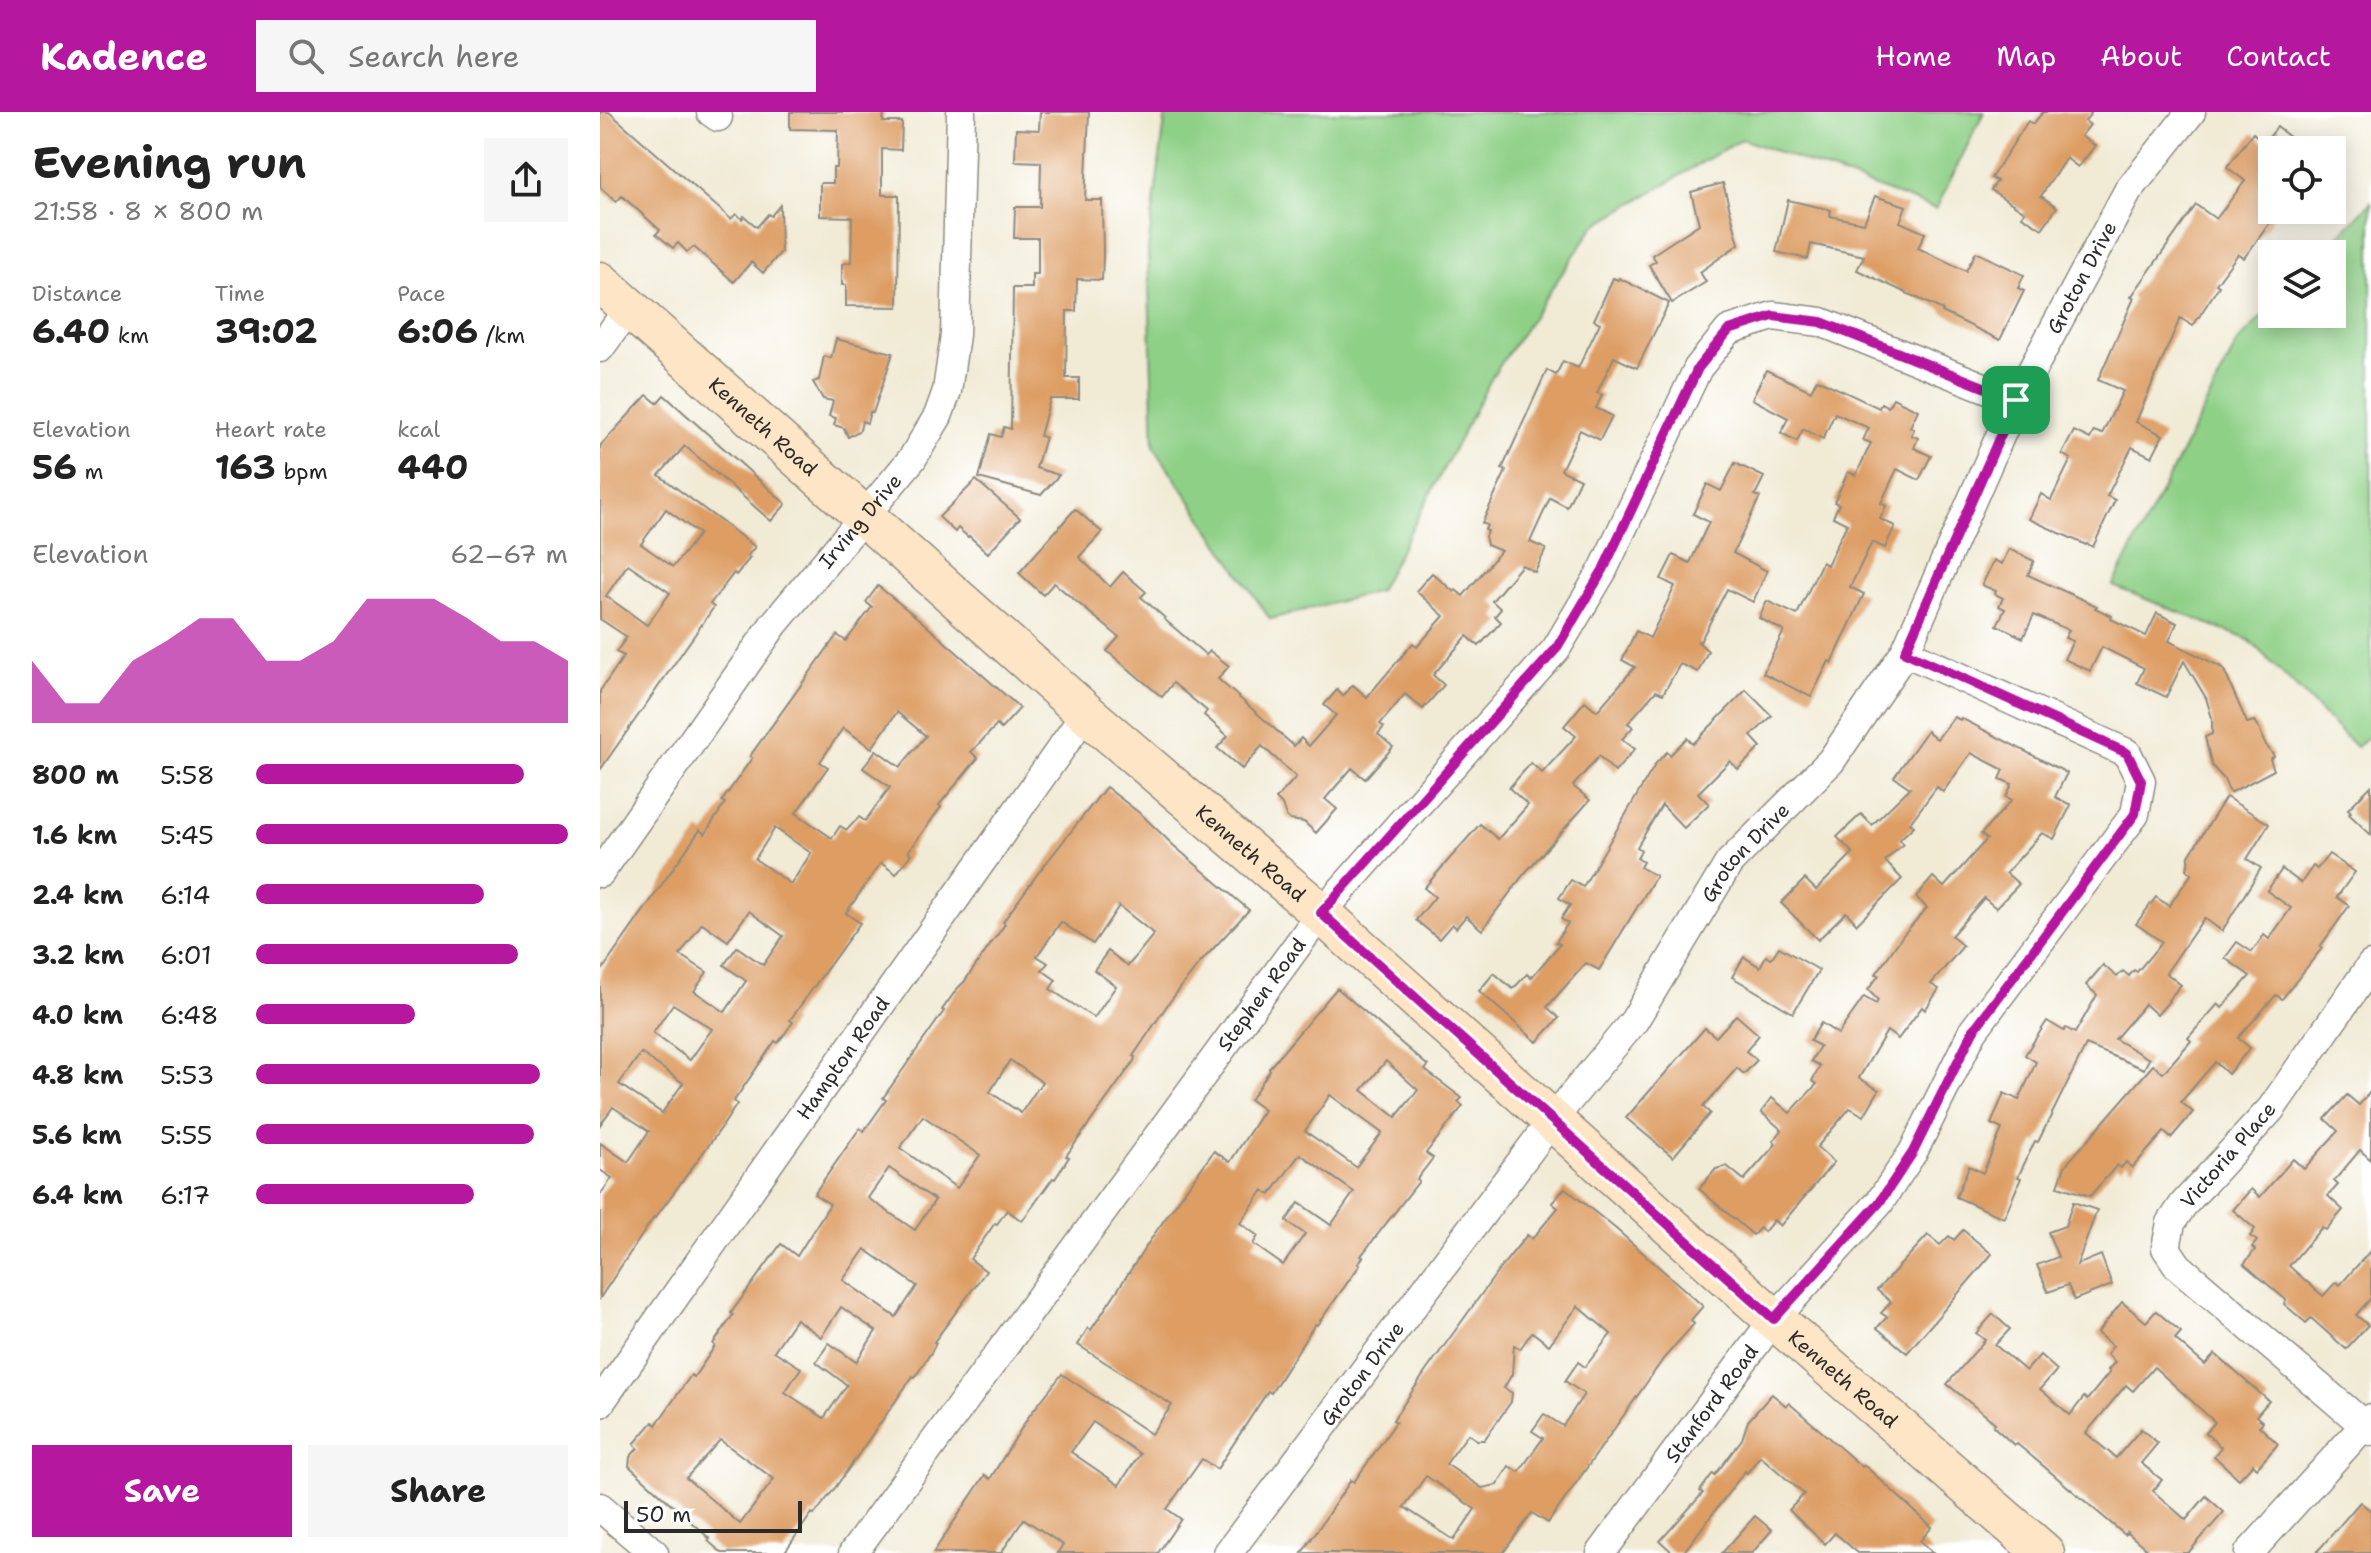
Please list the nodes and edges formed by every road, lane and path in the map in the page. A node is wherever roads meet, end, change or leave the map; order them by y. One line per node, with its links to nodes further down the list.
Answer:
1 (961, 112): 6 (street, Irving Drive)
2 (2191, 112): 5 (street, Groton Drive)
3 (614, 295): 4 (street); 6 (street, Kenneth Road)
4 (600, 348)
5 (2016, 400): 7 (street, Groton Drive); 10 (street, Stephen Road)
6 (864, 515): 8 (street, Kenneth Road); 9 (street, Irving Drive)
7 (1905, 652): 12 (street, Groton Drive); 13 (street, Stanford Road)
8 (1086, 713): 10 (street, Kenneth Road); 14 (street, Hampton Road)
9 (600, 873)
10 (1321, 913): 12 (street, Kenneth Road); 18 (street, Stephen Road)
11 (2371, 965): 15 (street, Victoria Place)
12 (1553, 1119): 13 (street, Kenneth Road); 19 (street, Groton Drive)
13 (1774, 1319): 20 (street, Stanford Road); 21 (street, Kenneth Road)
14 (600, 1403)
15 (2369, 1425): 22 (street)
16 (600, 1507): 17 (street)
17 (654, 1553)
18 (853, 1553)
19 (1228, 1553)
20 (1601, 1553)
21 (2044, 1553)
22 (2249, 1553)

